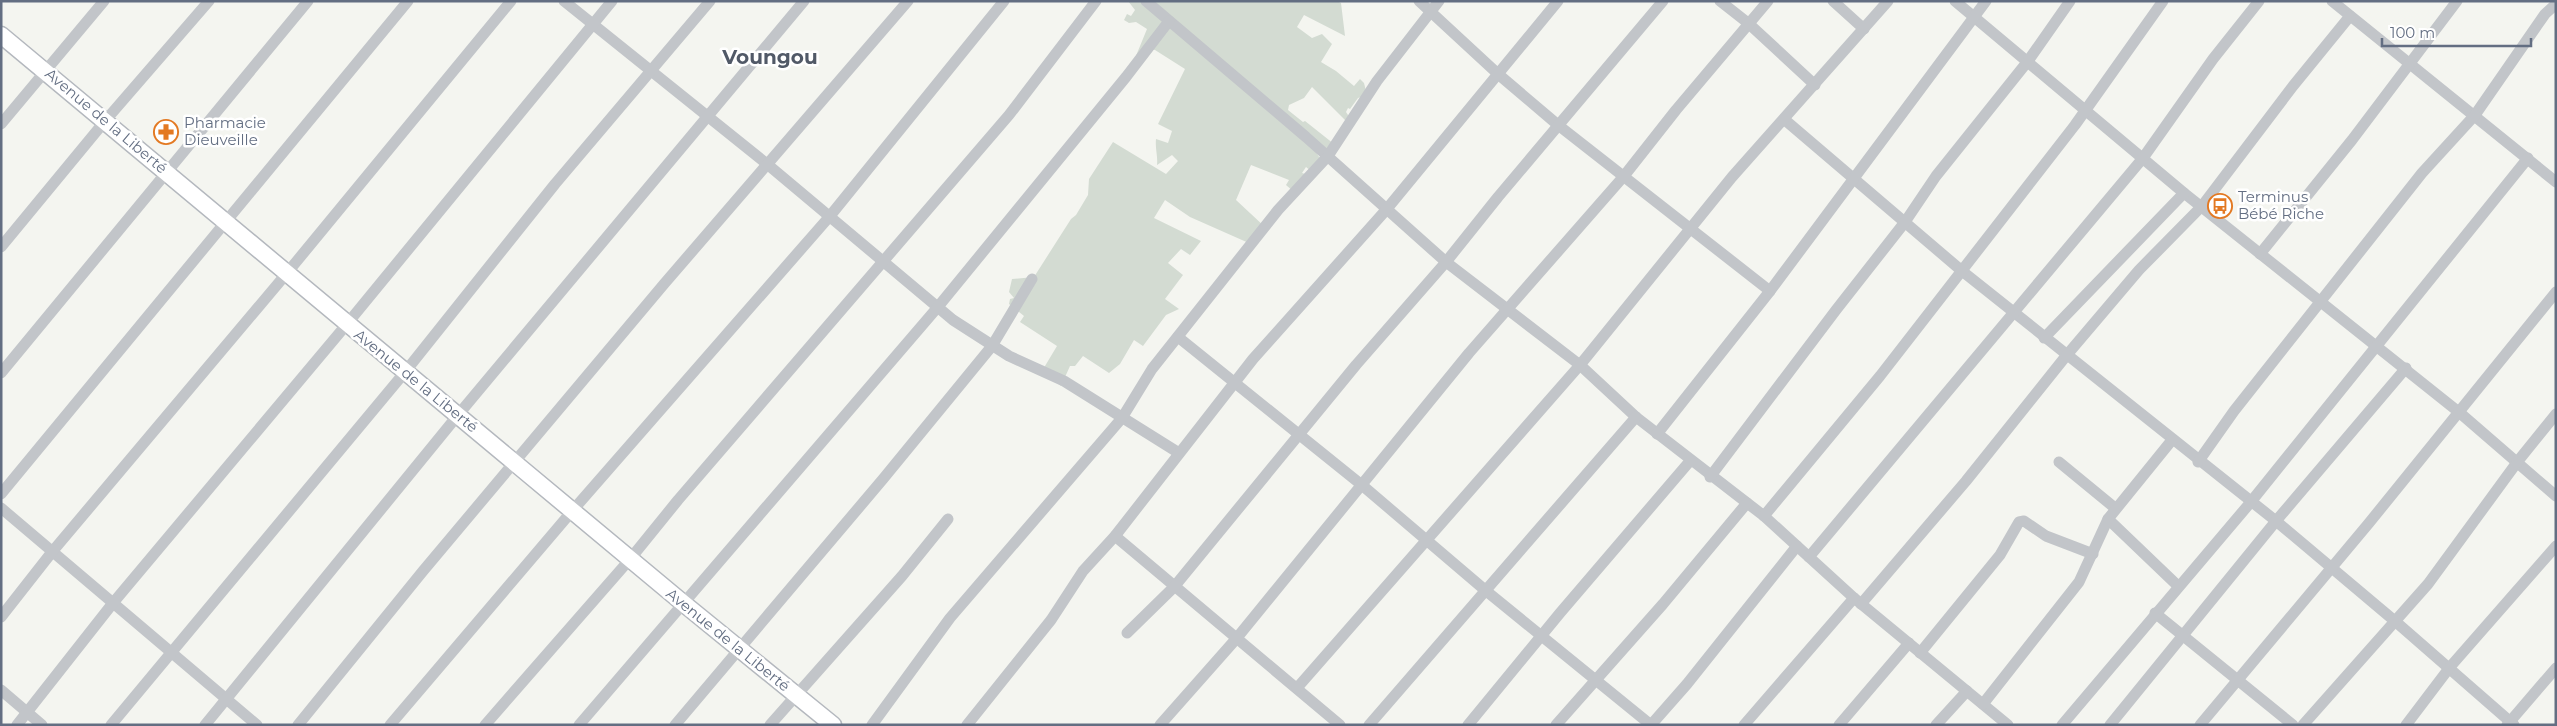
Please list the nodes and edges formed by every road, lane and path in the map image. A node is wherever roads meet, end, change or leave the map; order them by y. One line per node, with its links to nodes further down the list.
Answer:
1 (104, 1): 40 (street)
2 (209, 1): 48 (street)
3 (308, 1): 55 (street)
4 (408, 1): 63 (street)
5 (511, 1): 71 (street)
6 (564, 1): 35 (street)
7 (612, 1): 35 (street)
8 (710, 1): 41 (street)
9 (804, 1): 46 (street)
10 (908, 1): 54 (street)
11 (1004, 1): 62 (street)
12 (1096, 1): 68 (street)
13 (1146, 1): 33 (street)
14 (1420, 1): 30 (street)
15 (1438, 1): 30 (street)
16 (1558, 1): 42 (street)
17 (1662, 1): 50 (street)
18 (1720, 1): 34 (street)
19 (1768, 1): 34 (street)
20 (1833, 1): 36 (street)
21 (1888, 1): 36 (street)
22 (1955, 1): 32 (street)
23 (1986, 1): 32 (street)
24 (2070, 1): 38 (street)
25 (2163, 1): 44 (street)
26 (2259, 1): 52 (street)
27 (2332, 1): 31 (street)
28 (2456, 1): 39 (street)
29 (2556, 4): 45 (street)
30 (1430, 11): 42 (street); 51 (street)
31 (2350, 16): 39 (street); 60 (street)
32 (1973, 18): 38 (street); 57 (street)
33 (1169, 21): 51 (street); 76 (street)
34 (1748, 23): 43 (street); 56 (street)
35 (592, 24): 41 (street); 79 (street)
36 (1864, 29): 43 (street)
37 (1, 35): 40 (street, Avenue de la Liberté)
38 (2028, 61): 44 (street); 64 (street)
39 (2410, 65): 45 (street); 67 (street)
40 (46, 70): 48 (street, Avenue de la Liberté); 49 (street)
41 (651, 72): 46 (street); 87 (street)
42 (1498, 74): 50 (street); 61 (street)
43 (1815, 85): 47 (street)
44 (2085, 108): 52 (street); 70 (street)
45 (2475, 115): 53 (street); 75 (street)
46 (707, 118): 54 (street); 92 (street)
47 (1785, 120): 57 (street); 65 (street)
48 (105, 121): 55 (street, Avenue de la Liberté); 66 (street)
49 (1, 124)
50 (1558, 125): 56 (street); 69 (street)
51 (1328, 156): 61 (street); 80 (street)
52 (2142, 158): 59 (street); 78 (street)
53 (2528, 158): 58 (street); 82 (street)
54 (767, 164): 62 (street); 103 (street)
55 (168, 173): 63 (street, Avenue de la Liberté); 88 (street)
56 (1624, 176): 65 (street); 77 (street)
57 (1854, 180): 64 (street); 73 (street)
58 (2556, 182)
59 (2184, 193): 60 (street); 81 (street)
60 (2202, 206): 67 (street); 84 (street)
61 (1386, 210): 69 (street); 89 (street)
62 (830, 216): 68 (street); 112 (street)
63 (225, 222): 71 (street, Avenue de la Liberté); 106 (street)
64 (1904, 222): 70 (street); 104 (street)
65 (1690, 229): 73 (street); 85 (street)
66 (1, 248)
67 (2260, 254): 75 (street)
68 (882, 261): 76 (street); 124 (street)
69 (1446, 262): 77 (street); 95 (street)
70 (1962, 271): 78 (street); 113 (street)
71 (287, 273): 79 (street, Avenue de la Liberté); 121 (street)
72 (1032, 279): 83 (street)
73 (1770, 291): 96 (street)
74 (2556, 292): 90 (street)
75 (2320, 302): 82 (street); 102 (street)
76 (937, 308): 83 (street); 131 (street)
77 (1507, 311): 85 (street); 105 (street)
78 (2013, 312): 81 (street); 123 (street)
79 (347, 324): 87 (street, Avenue de la Liberté); 130 (street)
80 (1178, 337): 89 (street); 93 (street)
81 (2044, 338): 84 (street)
82 (2377, 345): 86 (street); 109 (street)
83 (992, 346): 93 (street); 140 (street)
84 (2066, 356): 97 (street); 129 (street)
85 (1580, 365): 94 (street); 118 (street)
86 (2406, 368): 90 (street); 116 (street)
87 (405, 372): 92 (street, Avenue de la Liberté); 141 (street)
88 (1, 373)
89 (1235, 382): 95 (street); 98 (street)
90 (2460, 412): 100 (street); 125 (street)
91 (2556, 414): 100 (street)
92 (458, 415): 103 (street, Avenue de la Liberté); 151 (street)
93 (1122, 418): 98 (street); 167 (street)
94 (1636, 418): 96 (street); 128 (street)
95 (1298, 434): 105 (street); 127 (street)
96 (1657, 434): 99 (street)
97 (2172, 440): 102 (street); 111 (street)
98 (1179, 453): 117 (street)
99 (1690, 461): 104 (street); 136 (street)
100 (2518, 461): 107 (street); 134 (street)
101 (2059, 462): 111 (street)
102 (2198, 462): 109 (street)
103 (514, 463): 112 (street, Avenue de la Liberté); 160 (street)
104 (1710, 477): 108 (street)
105 (1363, 486): 118 (street); 138 (street)
106 (1, 494)
107 (2556, 496)
108 (1746, 503): 113 (street); 145 (street)
109 (2250, 503): 116 (street); 126 (street)
110 (1, 508): 121 (street)
111 (2115, 508): 115 (street)
112 (573, 510): 124 (street, Avenue de la Liberté); 161 (street)
113 (1764, 516): 119 (street)
114 (948, 519): 150 (street)
115 (2108, 519): 122 (street); 126 (street)
116 (2276, 522): 125 (street); 137 (street)
117 (1114, 536): 127 (street); 168 (street)
118 (1426, 539): 128 (street); 147 (street)
119 (1797, 546): 123 (street); 174 (street)
120 (2556, 546): 143 (street)
121 (52, 552): 130 (street); 133 (street)
122 (2093, 554): 142 (street); 152 (street)
123 (1809, 557): 129 (street)
124 (631, 558): 131 (street, Avenue de la Liberté); 162 (street)
125 (2330, 568): 134 (street); 146 (street)
126 (2178, 586): 132 (street)
127 (1174, 587): 135 (street); 138 (street)
128 (1485, 590): 136 (street); 171 (street)
129 (1858, 601): 139 (street); 175 (street)
130 (113, 603): 141 (street); 153 (street)
131 (683, 603): 140 (street, Avenue de la Liberté); 163 (street)
132 (2156, 613): 137 (street); 179 (street)
133 (1, 617)
134 (2396, 622): 143 (street); 183 (street)
135 (1127, 633)
136 (1543, 635): 145 (street); 172 (street)
137 (2182, 636): 146 (street); 180 (street)
138 (1236, 639): 147 (street); 169 (street)
139 (1909, 643): 142 (street); 176 (street)
140 (740, 650): 150 (street, Avenue de la Liberté); 164 (street)
141 (171, 652): 151 (street); 157 (street)
142 (1920, 653): 149 (street)
143 (2450, 668): 154 (street); 184 (street)
144 (2556, 668): 154 (street)
145 (1597, 680): 173 (street); 174 (street)
146 (2237, 680): 181 (street); 182 (street)
147 (1297, 688): 170 (street)
148 (1, 690): 153 (street)
149 (1967, 691): 152 (street); 177 (street)
150 (796, 695): 165 (street); 166 (street, Avenue de la Liberté)
151 (226, 700): 158 (street); 159 (street)
152 (1982, 704): 178 (street)
153 (27, 712): 155 (street); 156 (street)
154 (2511, 724)
155 (17, 725)
156 (42, 725)
157 (111, 725)
158 (205, 725)
159 (257, 725)
160 (298, 725)
161 (390, 725)
162 (485, 725)
163 (578, 725)
164 (674, 725)
165 (770, 725)
166 (833, 725)
167 (872, 725)
168 (966, 725)
169 (1160, 725)
170 (1340, 725)
171 (1369, 725)
172 (1468, 725)
173 (1556, 725)
174 (1651, 725)
175 (1744, 725)
176 (1839, 725)
177 (1936, 725)
178 (2008, 725)
179 (2062, 725)
180 (2110, 725)
181 (2200, 725)
182 (2294, 725)
183 (2303, 725)
184 (2406, 725)

